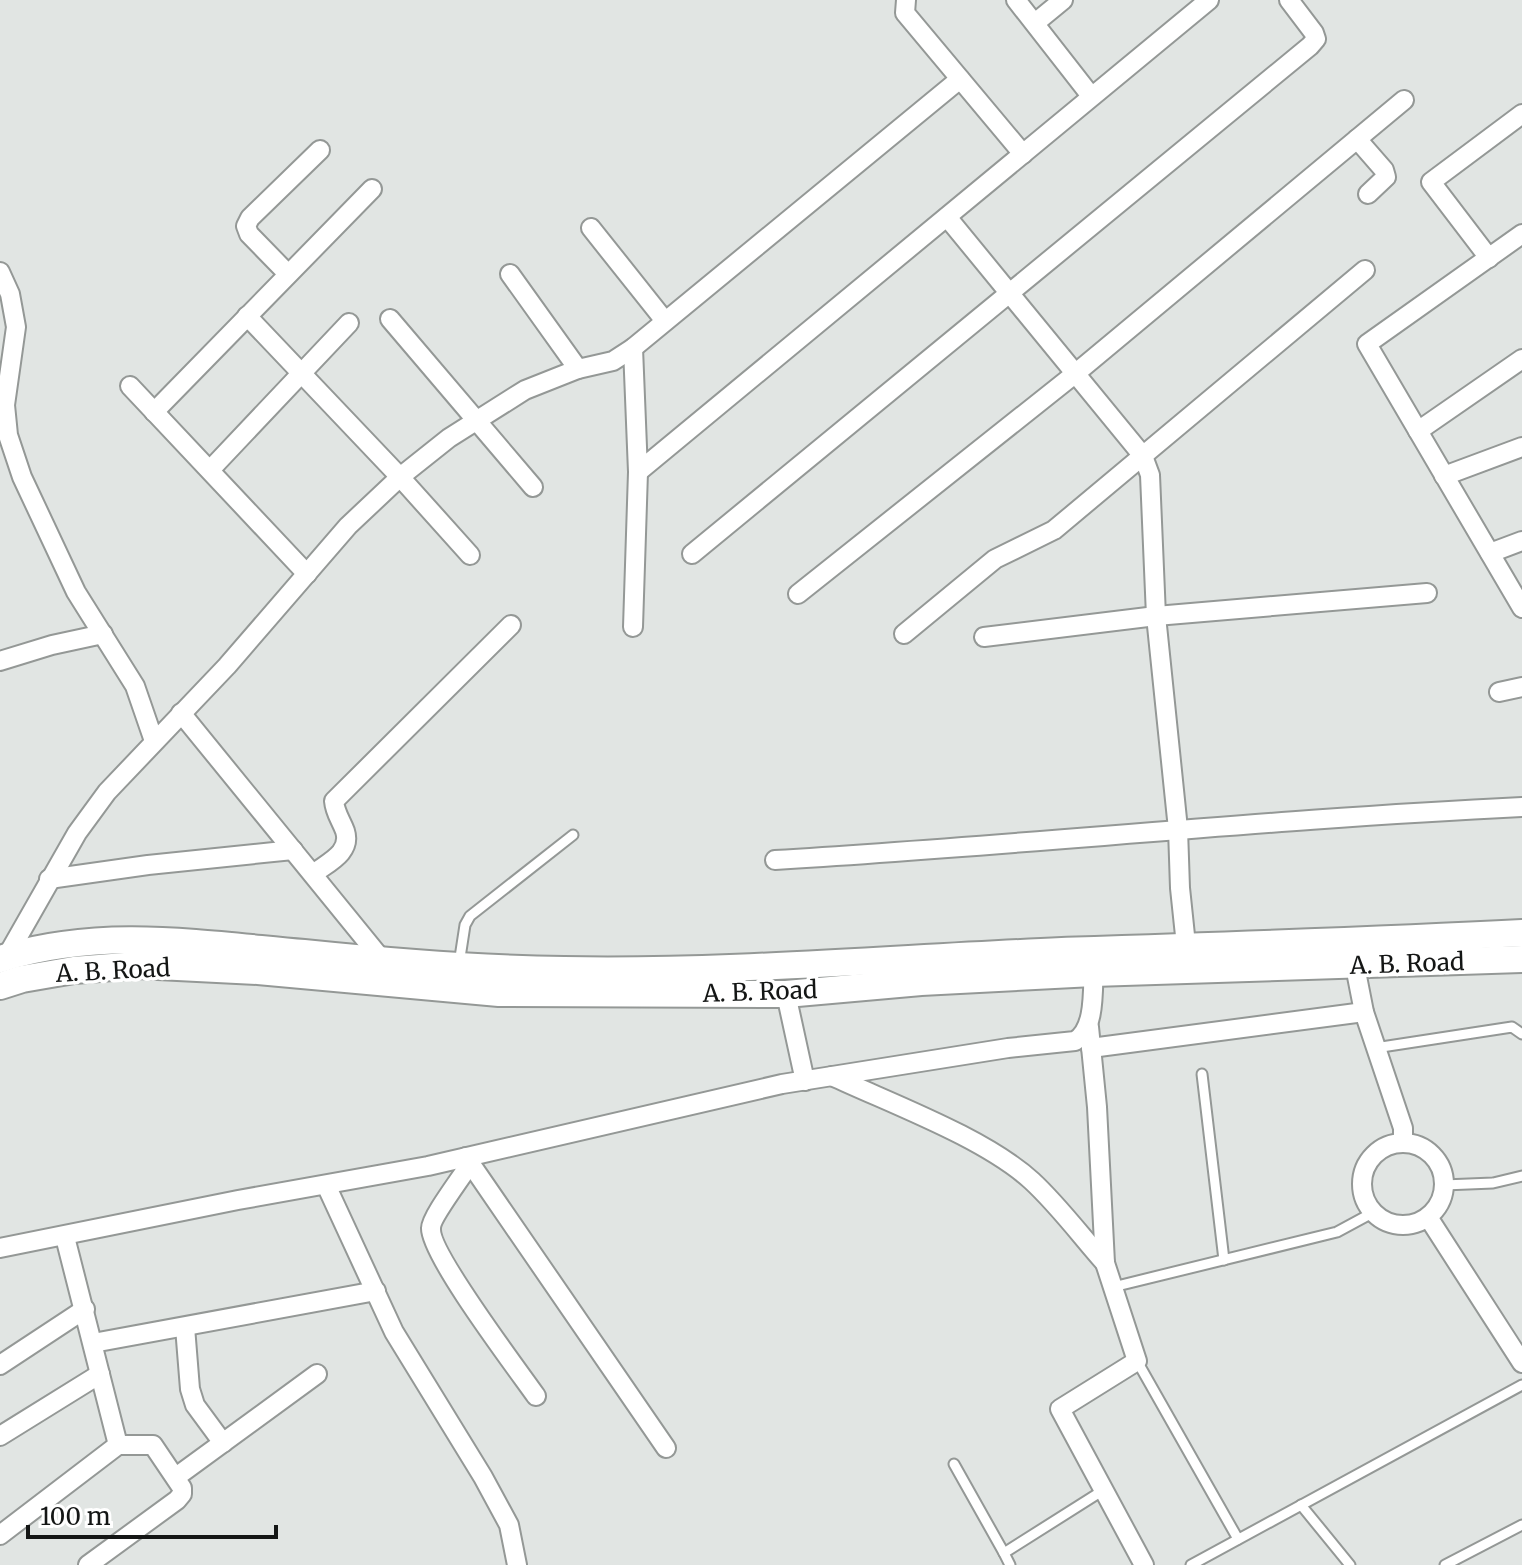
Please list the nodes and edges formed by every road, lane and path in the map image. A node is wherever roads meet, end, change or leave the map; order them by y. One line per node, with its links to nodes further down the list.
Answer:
1 (906, 0): 7 (street)
2 (1016, 0): 6 (street)
3 (1063, 0): 6 (street)
4 (1209, 0): 8 (street)
5 (1289, 0): 24 (street)
6 (1035, 23): 8 (street)
7 (960, 79): 13 (street); 27 (street)
8 (1091, 96): 13 (street)
9 (1404, 100): 11 (street)
10 (1522, 114): 19 (street)
11 (1357, 139): 15 (street); 32 (street)
12 (320, 150): 22 (street)
13 (1023, 154): 16 (street)
14 (372, 189): 22 (street)
15 (1368, 194)
16 (947, 217): 24 (street); 41 (street)
17 (591, 228): 27 (street)
18 (1522, 234): 19 (street)
19 (1489, 258): 37 (street)
20 (1365, 270): 39 (street)
21 (0, 272): 56 (street)
22 (288, 274): 25 (street)
23 (510, 274): 31 (street)
24 (1009, 294): 32 (street); 47 (street)
25 (247, 316): 33 (street); 35 (street)
26 (390, 319): 36 (street)
27 (665, 321): 29 (street)
28 (349, 323): 33 (street)
29 (633, 348): 31 (street); 41 (street)
30 (1522, 359): 37 (street)
31 (578, 369): 36 (street)
32 (1076, 373): 39 (street); 51 (street)
33 (302, 374): 40 (street); 43 (street)
34 (130, 386): 35 (street)
35 (154, 412): 40 (street)
36 (478, 420): 43 (street); 44 (street)
37 (1418, 431): 42 (street)
38 (1522, 447): 42 (street)
39 (1143, 456): 53 (street); 57 (street)
40 (210, 470): 49 (street)
41 (638, 472): 55 (street)
42 (1444, 476): 46 (street)
43 (400, 477): 48 (street); 49 (street)
44 (533, 487)
45 (1522, 541): 46 (street)
46 (1490, 553): 52 (street)
47 (692, 554)
48 (470, 555)
49 (307, 574): 62 (street)
50 (1427, 593): 53 (street)
51 (798, 594)
52 (1522, 608)
53 (1156, 616): 58 (street); 66 (street)
54 (511, 625): 69 (street)
55 (633, 627)
56 (103, 634): 59 (street); 63 (street)
57 (904, 634)
58 (984, 637)
59 (0, 661)
60 (1522, 687): 61 (street)
61 (1499, 692)
62 (181, 713): 63 (street); 67 (street)
63 (154, 741): 70 (street)
64 (1522, 807): 66 (street)
65 (573, 835): 78 (lane)
66 (1178, 838): 68 (street); 72 (street)
67 (293, 850): 69 (street); 70 (street)
68 (775, 860)
69 (313, 874): 76 (street)
70 (49, 879): 74 (street)
71 (1522, 933): 73 (main road, A. B. Road)
72 (1186, 945): 73 (main road, A. B. Road); 77 (main road, A. B. Road)
73 (1353, 954): 75 (main road, A. B. Road); 77 (main road, A. B. Road); 83 (street)
74 (3, 958): 76 (main road, A. B. Road)
75 (1522, 959)
76 (383, 961): 78 (main road, A. B. Road)
77 (1094, 962): 80 (main road, A. B. Road); 82 (main road, A. B. Road); 84 (street)
78 (459, 967): 79 (main road, A. B. Road)
79 (500, 981): 80 (main road, A. B. Road); 81 (main road, A. B. Road)
80 (569, 983): 82 (main road, A. B. Road)
81 (0, 986)
82 (786, 994): 90 (street)
83 (1364, 1012): 86 (street); 87 (street)
84 (1089, 1027): 86 (street); 89 (street)
85 (1522, 1034): 87 (lane)
86 (1091, 1048): 101 (street)
87 (1375, 1048): 91 (street)
88 (1202, 1074): 100 (lane)
89 (832, 1076): 90 (street); 101 (street)
90 (805, 1081): 92 (street)
91 (1403, 1143): 95 (street); 96 (street)
92 (468, 1161): 94 (street); 113 (street); 117 (street)
93 (1522, 1176): 95 (lane)
94 (326, 1185): 98 (street); 103 (street)
95 (1444, 1185): 97 (street)
96 (1374, 1212): 97 (street); 100 (lane)
97 (1428, 1217): 108 (street)
98 (65, 1237): 99 (street); 104 (street)
99 (0, 1248)
100 (1224, 1260): 102 (lane)
101 (1105, 1263): 102 (street)
102 (1113, 1287): 107 (street)
103 (376, 1291): 105 (street); 127 (street)
104 (85, 1309): 106 (street); 109 (street)
105 (185, 1327): 106 (street); 115 (street)
106 (93, 1343): 110 (street)
107 (1137, 1361): 120 (street); 124 (lane)
108 (1522, 1363)
109 (0, 1365)
110 (100, 1374): 114 (street); 116 (street)
111 (317, 1374): 115 (street)
112 (1522, 1385): 121 (lane)
113 (536, 1396)
114 (0, 1436)
115 (223, 1443): 119 (street)
116 (118, 1445): 119 (street); 123 (street)
117 (666, 1448)
118 (954, 1464): 125 (lane)
119 (176, 1477): 126 (street)
120 (1102, 1491): 125 (lane); 129 (street)
121 (1301, 1505): 124 (lane); 131 (lane)
122 (1522, 1525): 132 (lane)
123 (0, 1535)
124 (1238, 1539): 130 (lane)
125 (1004, 1553): 128 (lane)
126 (88, 1565)
127 (517, 1565)
128 (1010, 1565)
129 (1144, 1565)
130 (1191, 1565)
131 (1350, 1565)
132 (1445, 1565)

